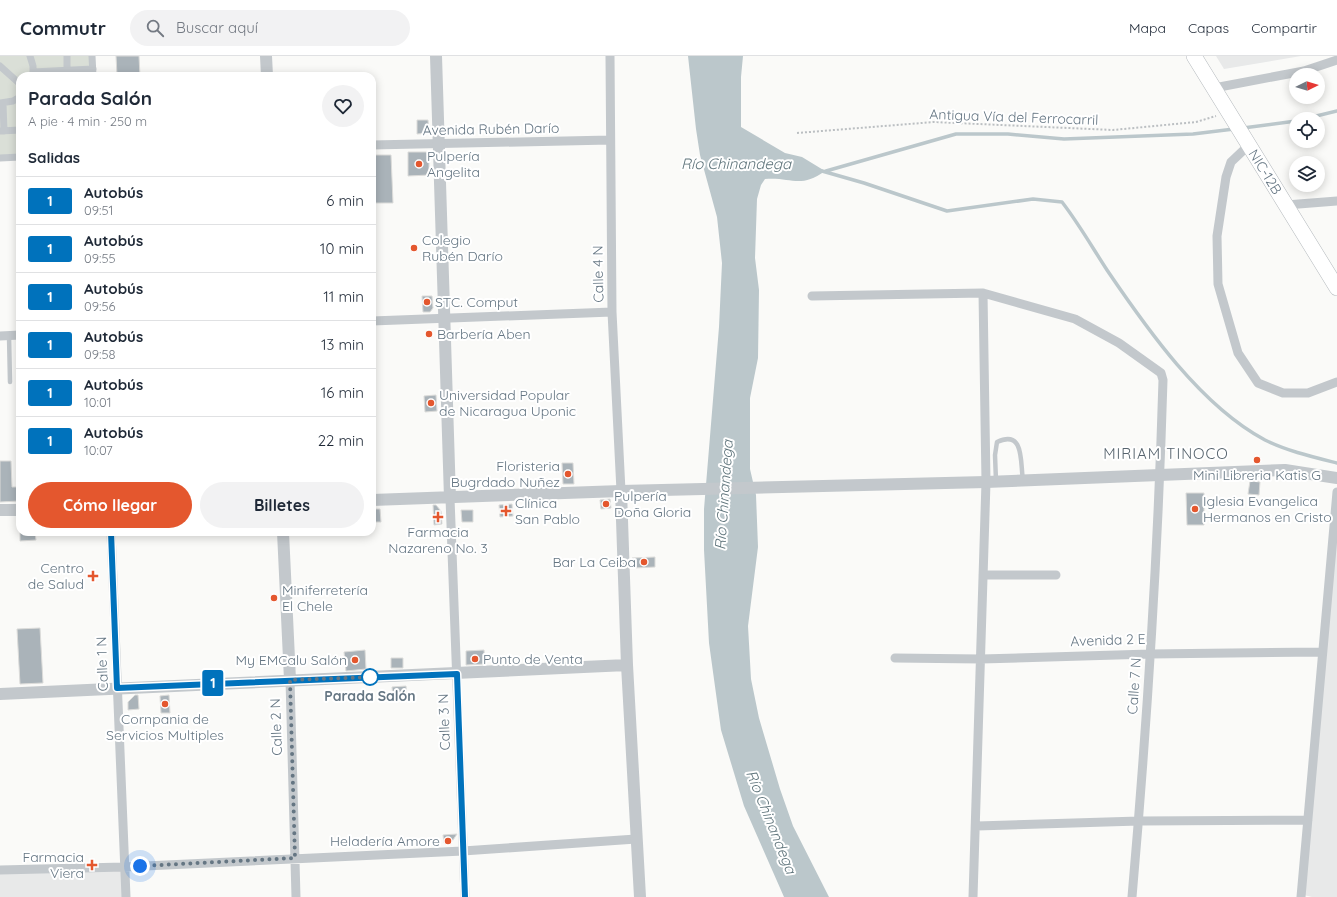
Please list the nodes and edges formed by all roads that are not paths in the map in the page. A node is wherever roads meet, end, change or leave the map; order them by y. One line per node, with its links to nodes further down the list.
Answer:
1 (30, 56): 10 (street)
2 (67, 56): 11 (street)
3 (92, 56): 12 (street)
4 (266, 56): 13 (street)
5 (436, 56): 22 (street)
6 (610, 56): 20 (street, Calle 4 N)
7 (1194, 56): 15 (main road, NIC-12B / NIC-12B)
8 (1337, 60): 15 (street)
9 (0, 66): 14 (street)
10 (33, 72)
11 (67, 72)
12 (93, 72)
13 (267, 72)
14 (16, 80)
15 (1214, 88): 21 (main road, NIC-12B / NIC-12B)
16 (16, 99): 17 (street)
17 (2, 103): 19 (street)
18 (16, 130): 19 (street)
19 (2, 131)
20 (610, 140): 22 (street, Avenida Rubén Darío); 31 (street, Calle 4 N)
21 (1247, 143): 27 (main road, NIC-12B / NIC-12B); 37 (street)
22 (438, 144): 23 (street, Avenida Rubén Darío); 32 (street)
23 (376, 145)
24 (16, 156): 25 (street)
25 (0, 158)
26 (1337, 201): 27 (street)
27 (1286, 205): 28 (main road, NIC-12B / NIC-12B)
28 (1337, 288)
29 (983, 293): 30 (street); 38 (street, Calle 7 N); 41 (street)
30 (812, 296)
31 (612, 312): 32 (street); 42 (street, Calle 4 N)
32 (445, 318): 33 (street); 44 (street)
33 (376, 320)
34 (16, 335): 35 (street)
35 (5, 336): 36 (lane)
36 (10, 382)
37 (1337, 382)
38 (1160, 475): 39 (street); 40 (street); 53 (street, Calle 7 N)
39 (1337, 478)
40 (1023, 480): 41 (street); 41 (lane)
41 (991, 482): 42 (street); 50 (street)
42 (620, 491): 44 (street); 56 (street)
43 (1337, 492): 52 (street)
44 (450, 498): 45 (street); 57 (street, Calle 3 N)
45 (376, 500)
46 (0, 510): 47 (street)
47 (16, 510)
48 (111, 536): 59 (street, Calle 1 N)
49 (283, 536): 58 (street, Calle 2 N)
50 (983, 575): 51 (street); 55 (street)
51 (1056, 575)
52 (1322, 652): 53 (street, Avenida 2 E); 61 (street)
53 (1150, 654): 55 (street, Avenida 2 E); 62 (street, Calle 7 N)
54 (895, 658): 55 (street, Avenida 2 E)
55 (980, 659): 63 (street)
56 (627, 665): 57 (street); 64 (street)
57 (457, 674): 58 (street); 65 (street, Calle 3 N)
58 (290, 680): 59 (street); 66 (street, Calle 2 N)
59 (117, 688): 60 (street); 67 (street, Calle 1 N)
60 (0, 694)
61 (1308, 820): 62 (street); 75 (street)
62 (1139, 821): 63 (street); 74 (street, Calle 7 N)
63 (977, 826): 73 (street)
64 (636, 839): 65 (street); 72 (street)
65 (463, 851): 66 (street); 71 (street, Calle 3 N)
66 (295, 858): 67 (street); 70 (street, Calle 2 N)
67 (124, 867): 68 (street); 69 (street, Calle 1 N)
68 (0, 870)
69 (126, 897)
70 (296, 897)
71 (465, 897)
72 (640, 897)
73 (973, 897)
74 (1132, 897)
75 (1301, 897)

